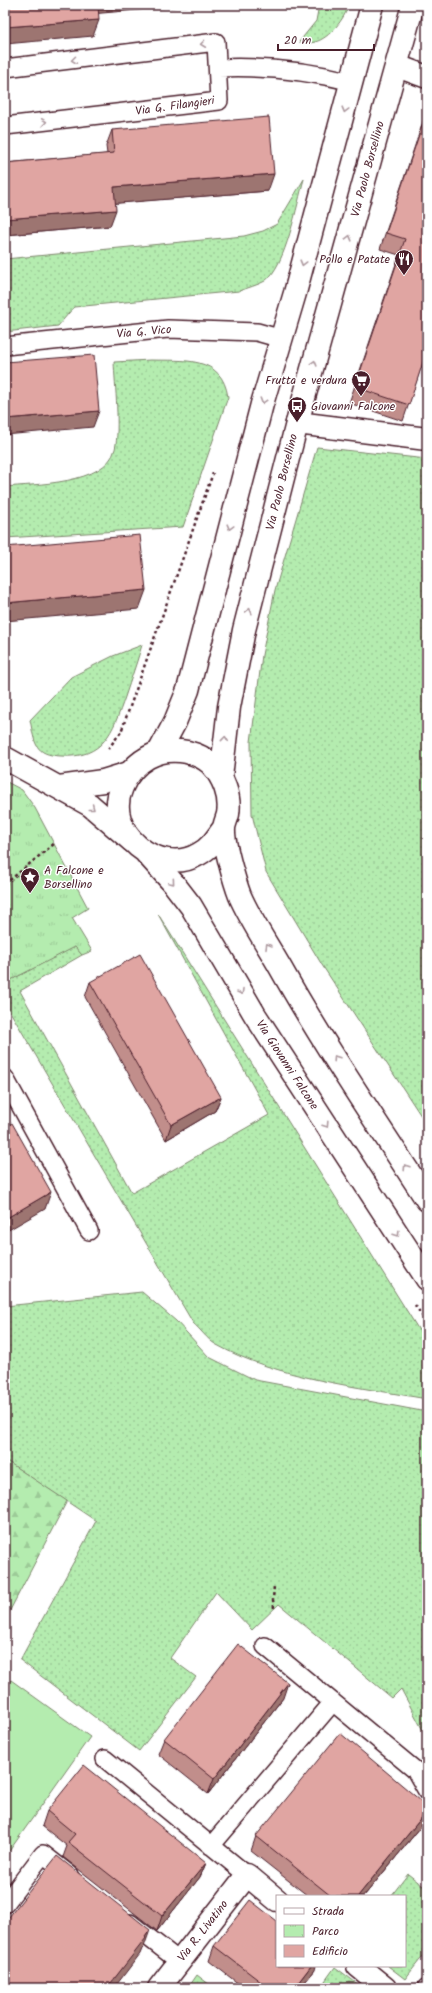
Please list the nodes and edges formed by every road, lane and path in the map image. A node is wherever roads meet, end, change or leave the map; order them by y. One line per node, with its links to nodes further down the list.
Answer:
1 (372, 5): 7 (street)
2 (413, 5): 3 (street, Via Paolo Borsellino)
3 (396, 66): 6 (street); 11 (street, Via Paolo Borsellino, one-way to 3)
4 (5, 68): 5 (lane, Via G. Filangieri, one-way to 4)
5 (218, 68): 7 (lane); 8 (lane, Via G. Filangieri, one-way to 5)
6 (427, 77)
7 (353, 82): 9 (street, one-way to 9)
8 (5, 126)
9 (282, 340): 10 (lane, Via G. Vico); 15 (street, one-way to 15)
10 (5, 346)
11 (297, 423): 12 (street); 18 (street, Via Paolo Borsellino, one-way to 11)
12 (427, 439)
13 (214, 469): 14 (path)
14 (106, 751)
15 (159, 752): 17 (street); 18 (street)
16 (5, 758): 19 (street)
17 (129, 773): 19 (street); 22 (street)
18 (221, 777): 20 (street)
19 (60, 787): 22 (street, one-way to 22)
20 (224, 829): 22 (street); 25 (street, one-way to 20)
21 (55, 843): 23 (path)
22 (139, 847): 27 (street, Via Giovanni Falcone, one-way to 27)
23 (5, 884)
24 (5, 1078): 26 (lane)
25 (427, 1200)
26 (89, 1231)
27 (427, 1279)
28 (274, 1585): 29 (path)
29 (274, 1608)
30 (264, 1646): 31 (lane)
31 (333, 1702): 33 (lane); 34 (lane)
32 (105, 1759): 34 (lane)
33 (427, 1792)
34 (211, 1846): 35 (lane)
35 (247, 1875): 37 (street); 40 (street, Via R. Livatino)
36 (80, 1883): 38 (lane)
37 (276, 1899)
38 (5, 1904)
39 (117, 1913): 40 (lane)
40 (180, 1962): 42 (street, Via R. Livatino)
41 (359, 1967): 43 (street)
42 (159, 1988)
43 (385, 1988)

